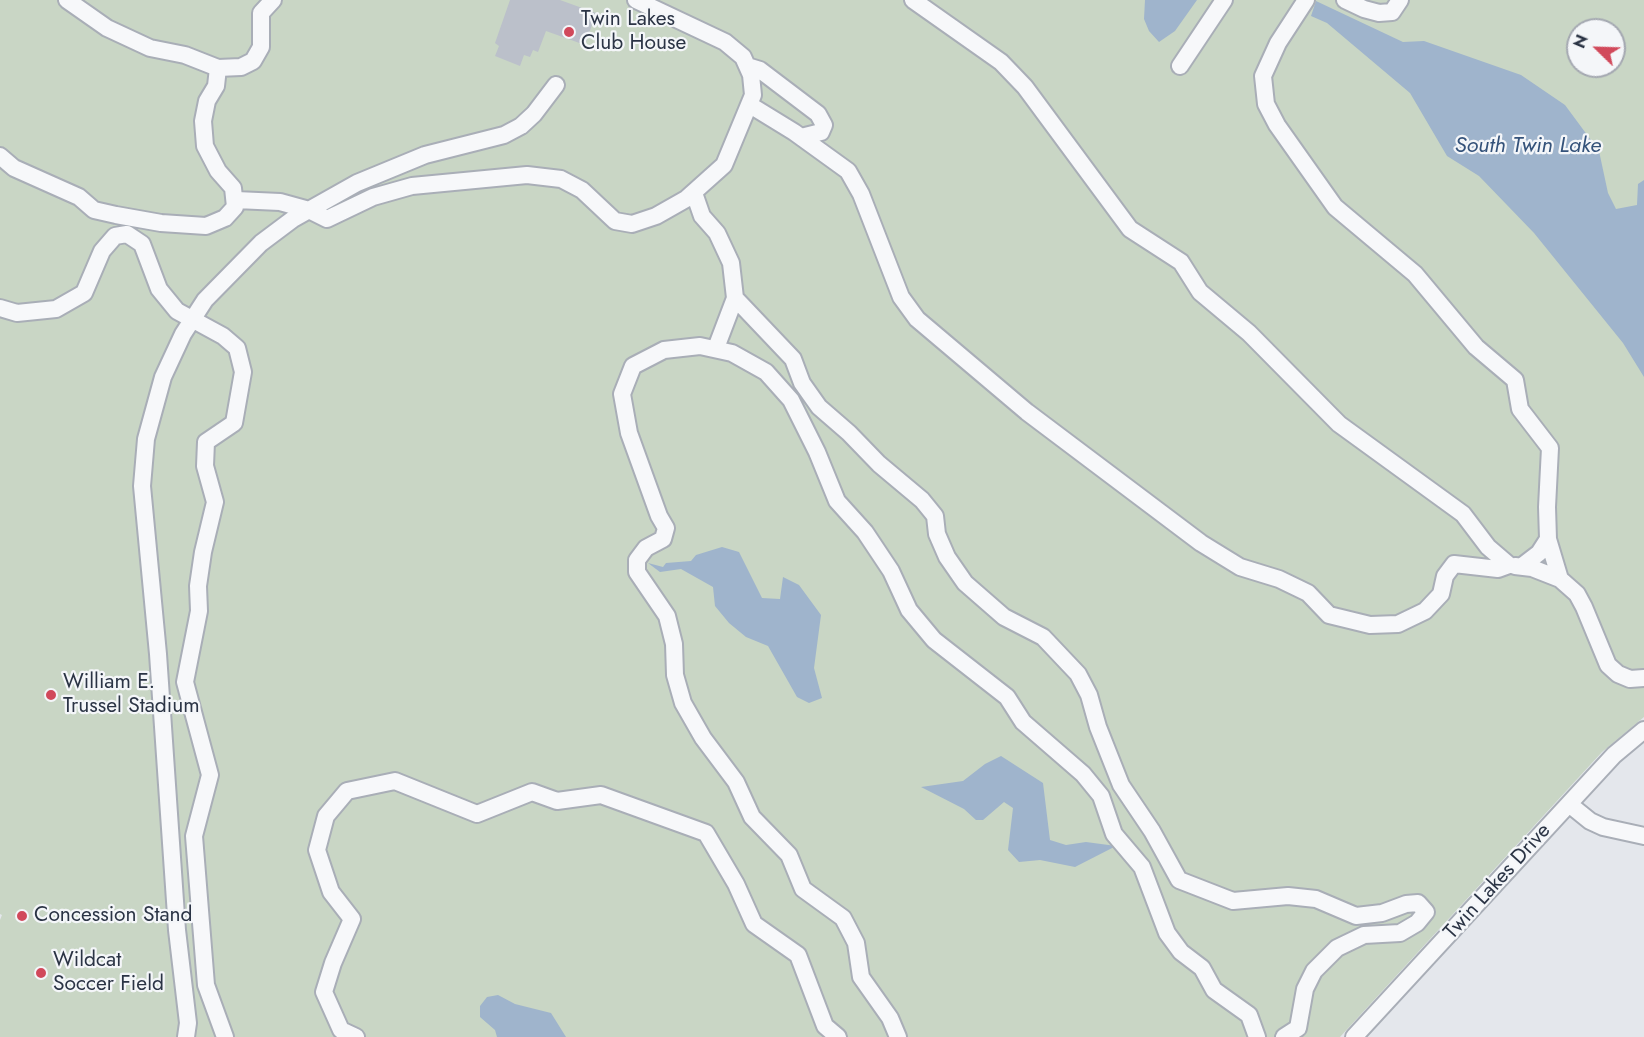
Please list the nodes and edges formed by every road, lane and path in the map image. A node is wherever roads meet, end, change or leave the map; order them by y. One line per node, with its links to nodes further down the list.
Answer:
1 (67, 0): 11 (street)
2 (273, 0): 11 (street)
3 (913, 0): 26 (street)
4 (1224, 0): 10 (street)
5 (1306, 0): 25 (street)
6 (1345, 0): 7 (street)
7 (1400, 0)
8 (646, 2): 9 (street)
9 (747, 66): 13 (street); 14 (street)
10 (1180, 66)
11 (218, 68): 19 (street)
12 (556, 85): 20 (street)
13 (750, 105): 15 (street); 18 (street)
14 (824, 125): 15 (street); 17 (street)
15 (801, 136): 17 (street)
16 (0, 156): 19 (street)
17 (832, 158): 26 (street)
18 (694, 193): 20 (street); 21 (street)
19 (236, 200): 20 (street)
20 (309, 210): 23 (street)
21 (735, 298): 24 (street); 38 (street)
22 (0, 308): 23 (street)
23 (192, 319): 32 (street); 33 (street)
24 (716, 348): 36 (street); 37 (street)
25 (1548, 539): 26 (street); 27 (street)
26 (1515, 566): 27 (street)
27 (1560, 579): 28 (street)
28 (1644, 678)
29 (1644, 730): 30 (street, Twin Lakes Drive)
30 (1569, 804): 31 (street); 39 (street, Twin Lakes Drive)
31 (1644, 836)
32 (186, 1037)
33 (225, 1037)
34 (356, 1037): 35 (street)
35 (838, 1037)
36 (898, 1037)
37 (1257, 1037)
38 (1284, 1037)
39 (1354, 1037)

